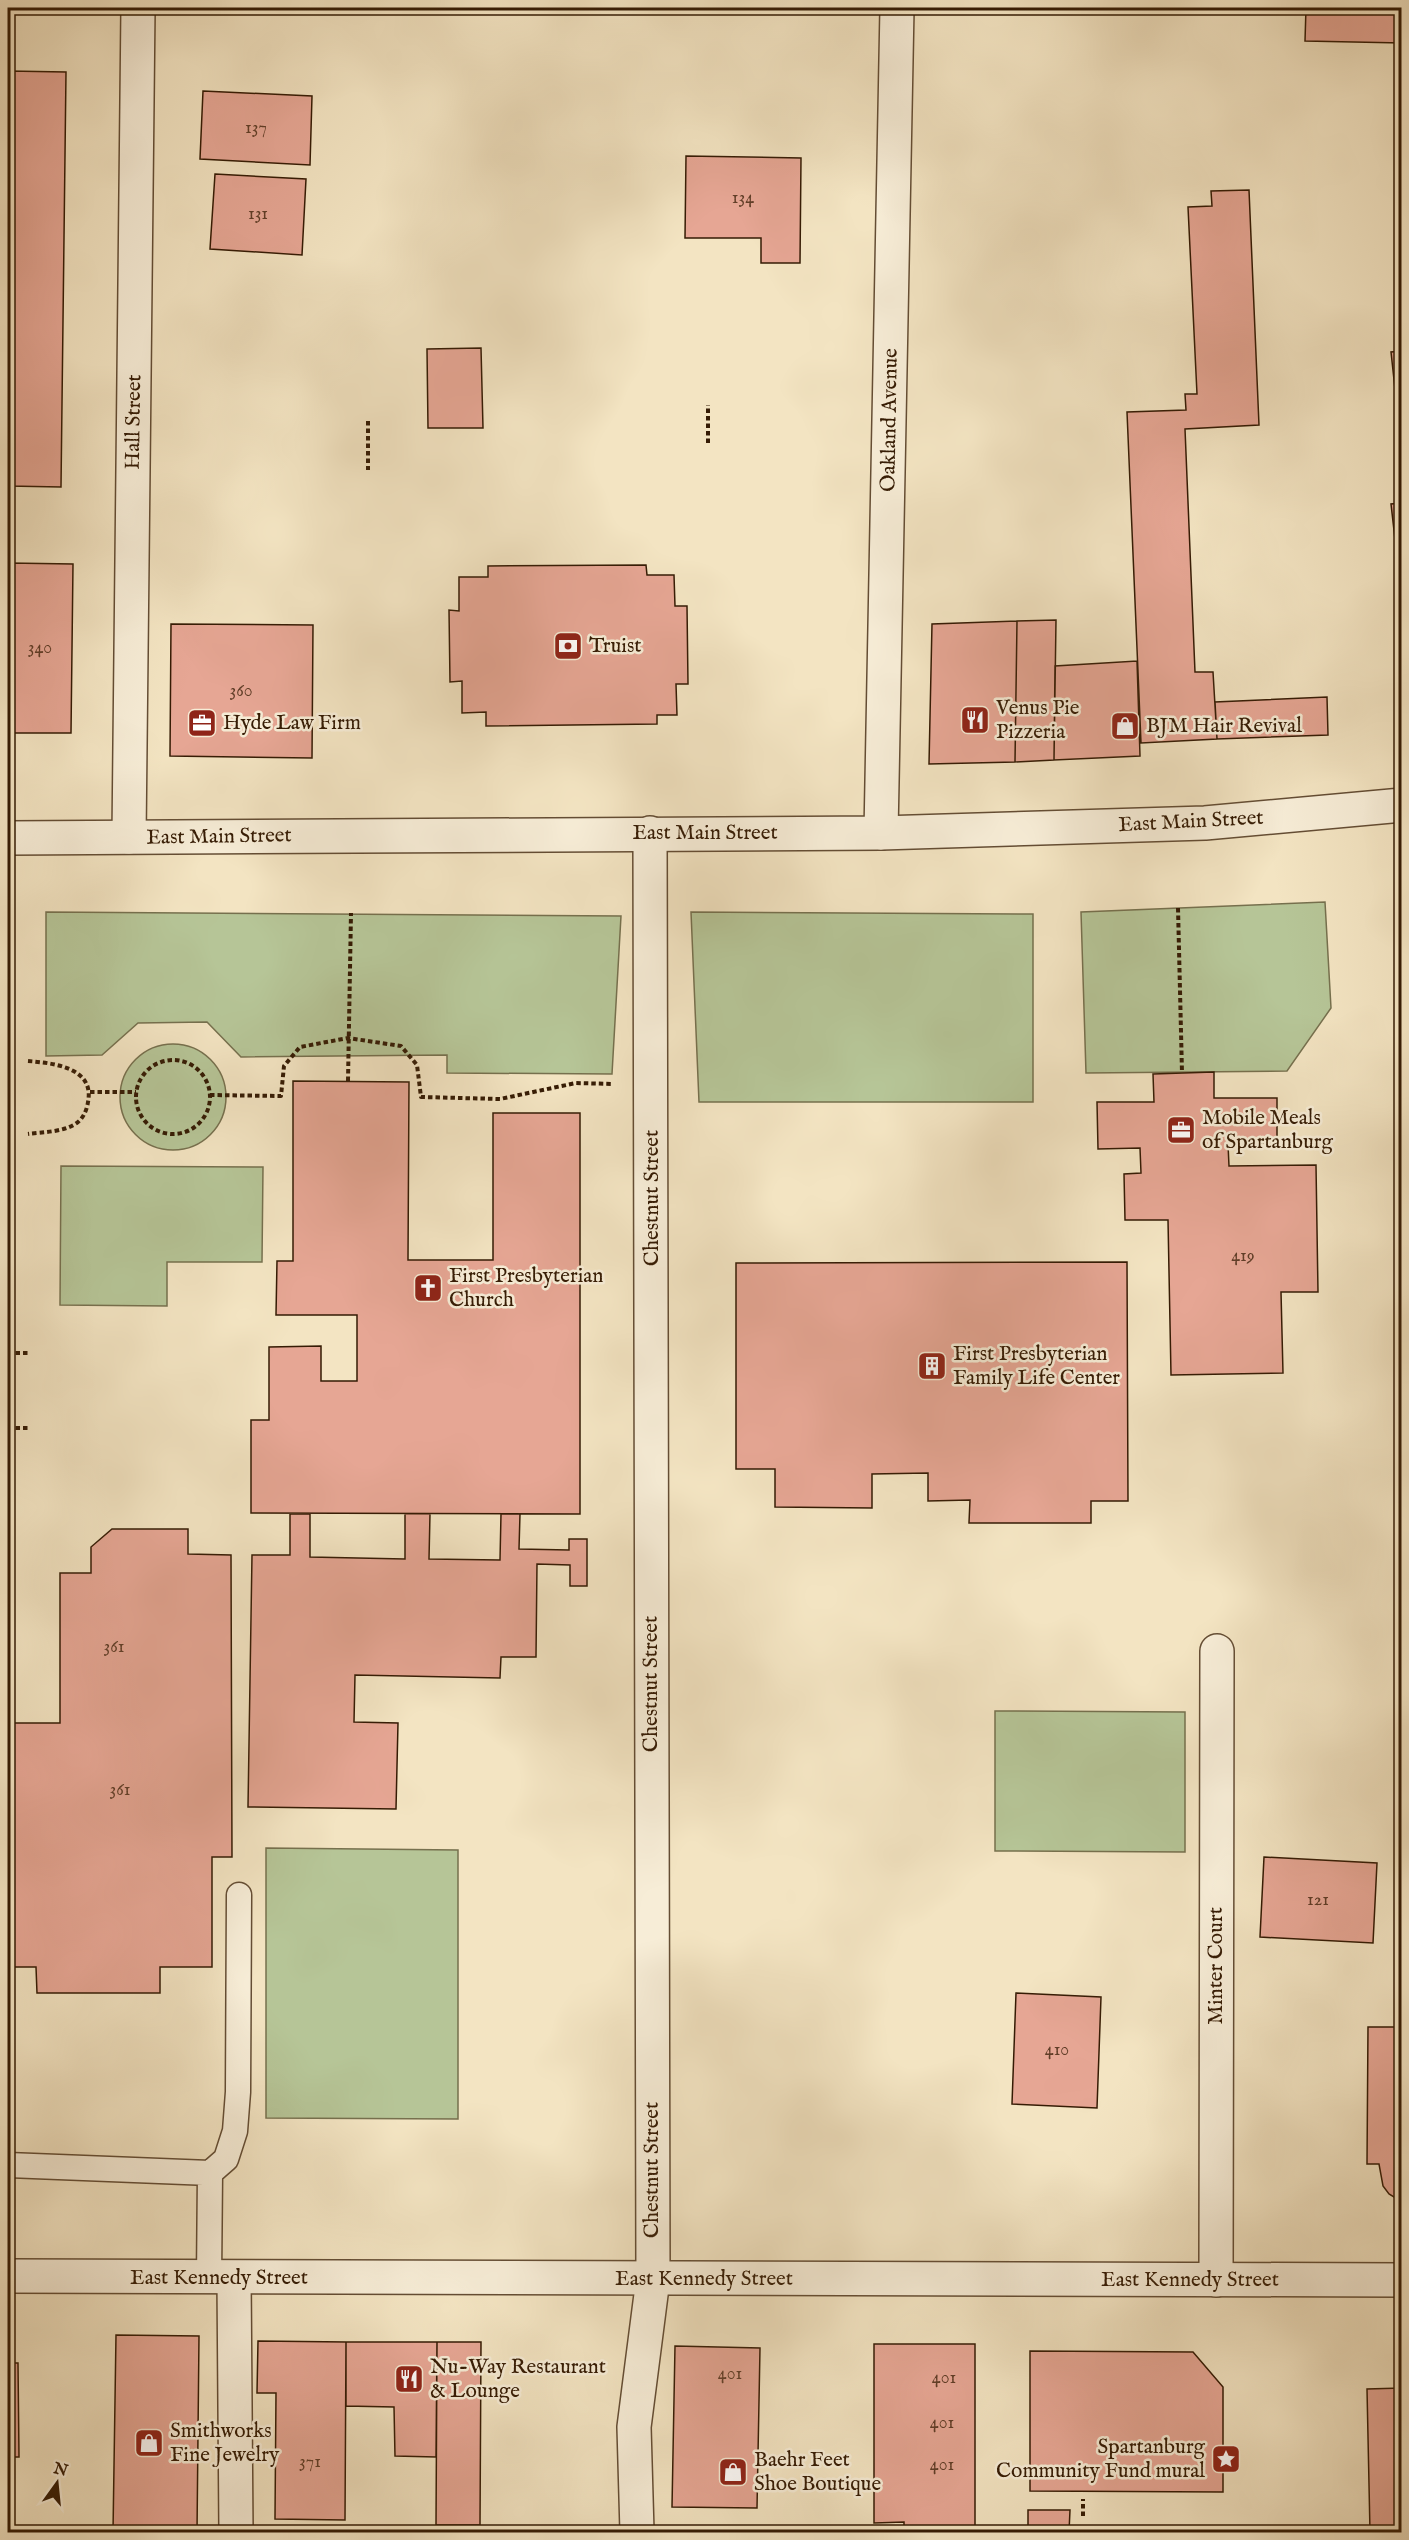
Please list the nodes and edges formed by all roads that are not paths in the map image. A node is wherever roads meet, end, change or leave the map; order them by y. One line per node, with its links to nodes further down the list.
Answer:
1 (138, 8): 6 (street, Hall Street)
2 (897, 8): 5 (street, Oakland Avenue)
3 (1401, 806): 5 (street, East Main Street)
4 (650, 833): 5 (street, East Main Street); 6 (street, East Main Street); 14 (street, Chestnut Street)
5 (881, 833)
6 (129, 837): 7 (street, East Main Street)
7 (8, 838)
8 (1217, 1651): 15 (street, Minter Court)
9 (239, 1895): 11 (lane)
10 (8, 2165): 11 (lane)
11 (210, 2173): 13 (lane)
12 (8, 2276): 13 (street, East Kennedy Street)
13 (222, 2278): 14 (street, East Kennedy Street); 17 (street)
14 (653, 2279): 15 (street, East Kennedy Street); 18 (street, Chestnut Street)
15 (1216, 2280): 16 (street, East Kennedy Street)
16 (1401, 2280)
17 (236, 2532)
18 (637, 2532)

